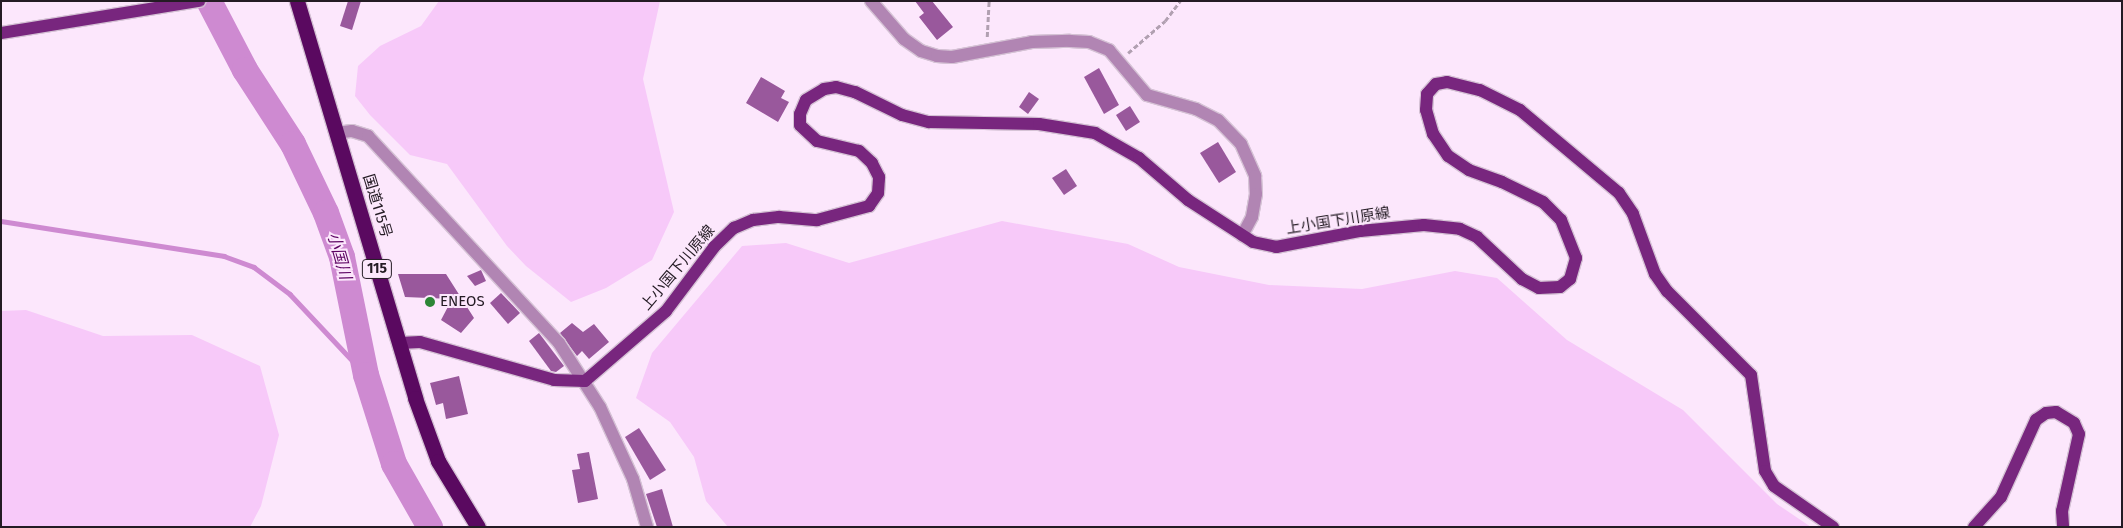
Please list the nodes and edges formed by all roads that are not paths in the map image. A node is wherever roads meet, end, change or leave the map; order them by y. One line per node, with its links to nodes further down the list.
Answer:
1 (297, 1): 5 (highway, 国道115号 / 115)
2 (871, 1): 6 (street)
3 (196, 2): 4 (main road)
4 (1, 33)
5 (337, 133): 7 (highway, 国道115号 / 115); 8 (street)
6 (1242, 236): 8 (main road, 上小国下川原線); 11 (main road, 上小国下川原線)
7 (400, 344): 8 (main road); 9 (highway, 国道115号 / 115)
8 (585, 381): 10 (street)
9 (478, 527)
10 (647, 527)
11 (1833, 527)
12 (1974, 527): 13 (main road)
13 (2062, 527)

